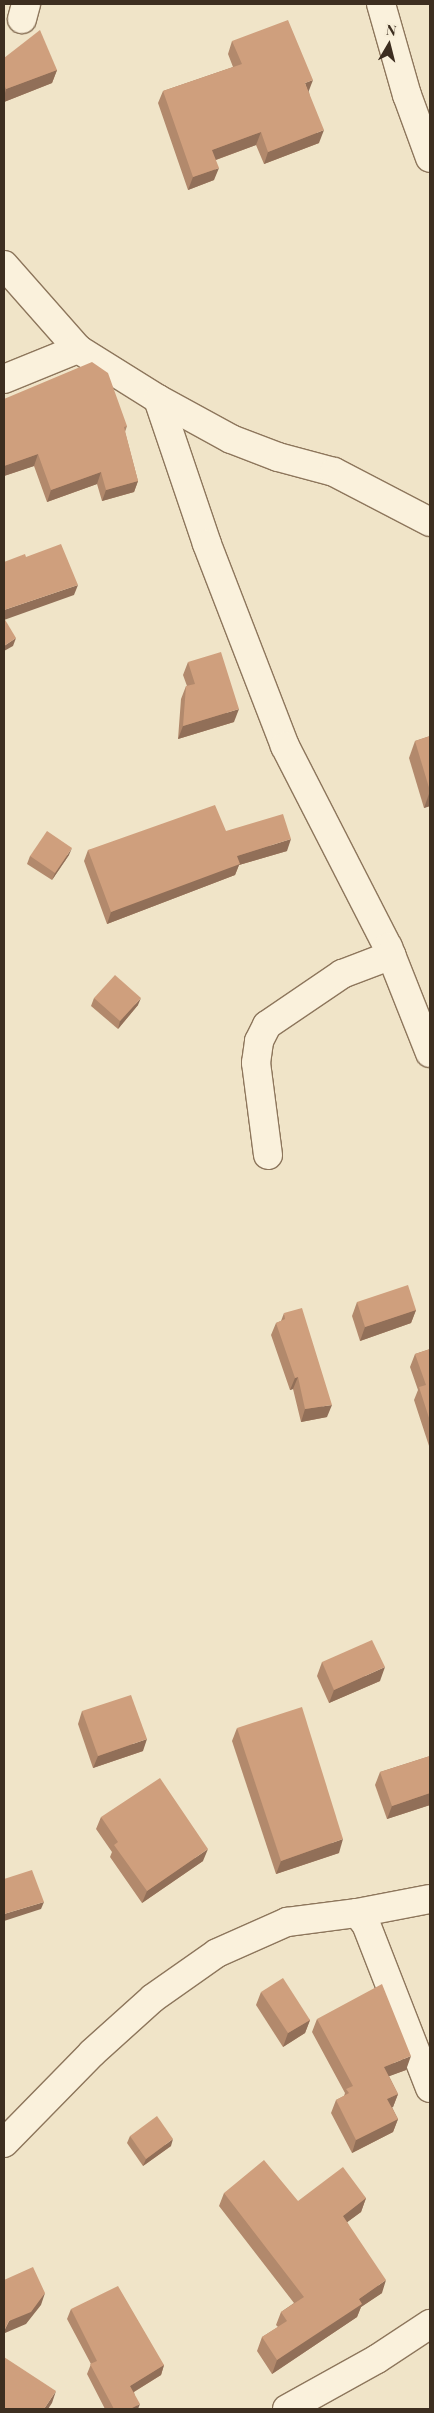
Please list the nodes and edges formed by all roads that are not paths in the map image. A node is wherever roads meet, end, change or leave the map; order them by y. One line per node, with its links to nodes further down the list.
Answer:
1 (381, 4): 2 (street)
2 (430, 158)
3 (4, 265): 4 (street)
4 (78, 349): 5 (street); 6 (street)
5 (4, 379)
6 (158, 399): 7 (street); 8 (street)
7 (430, 522)
8 (392, 955): 9 (street); 10 (street)
9 (430, 1053)
10 (268, 1155)
11 (430, 1899): 12 (street)
12 (357, 1914): 13 (street); 14 (street)
13 (430, 2088)
14 (4, 2143)
15 (430, 2324): 16 (street)
16 (287, 2409)

